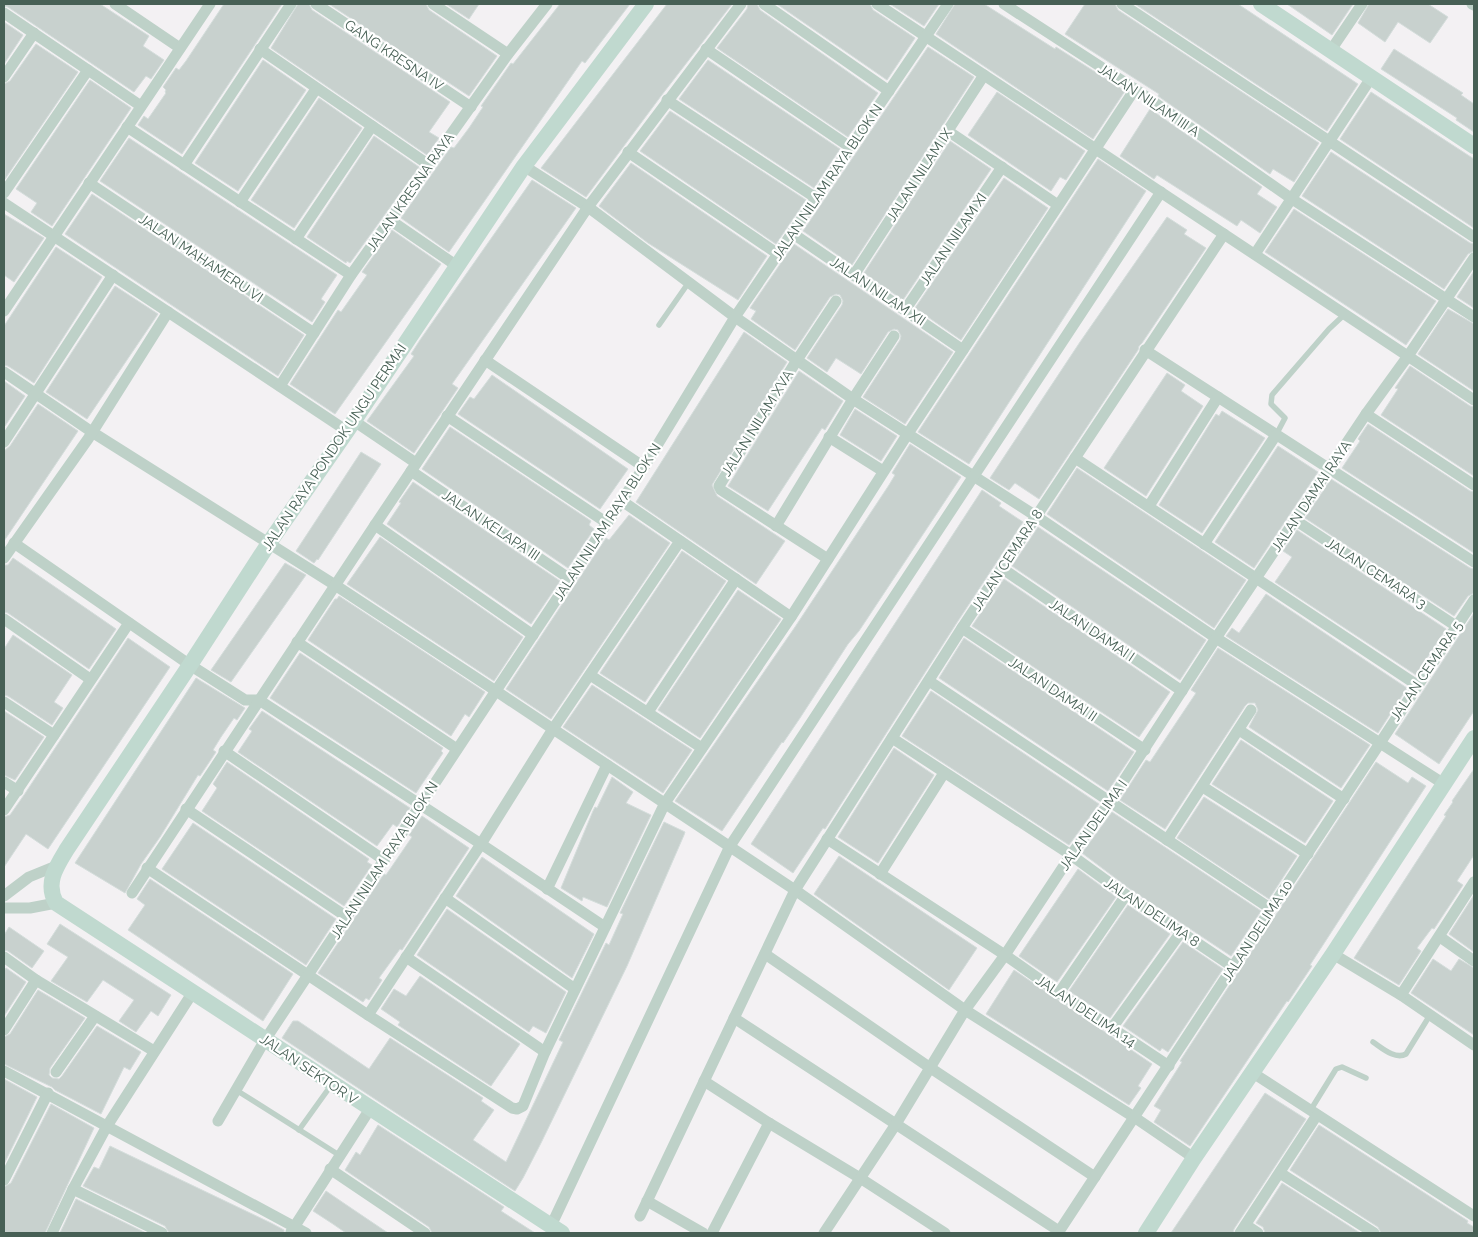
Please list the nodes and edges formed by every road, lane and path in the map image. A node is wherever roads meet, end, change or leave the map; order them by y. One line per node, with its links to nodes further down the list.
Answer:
1 (114, 4): 19 (street)
2 (210, 4): 19 (street)
3 (291, 4): 20 (street)
4 (316, 4): 33 (street, GANG KRESNA IV)
5 (432, 4): 23 (street)
6 (547, 4): 23 (street, JALAN KRESNA RAYA)
7 (646, 4): 44 (street, JALAN RAYA PONDOK UNGU PERMAI)
8 (741, 4): 21 (street)
9 (764, 4): 30 (street)
10 (877, 4): 18 (street)
11 (948, 4): 18 (street, JALAN NILAM RAYA BLOK N)
12 (1004, 4): 29 (street, JALAN NILAM III A)
13 (1122, 4): 37 (street)
14 (1261, 4): 22 (street)
15 (1362, 4): 22 (street)
16 (4, 13): 17 (street)
17 (34, 33): 24 (street); 26 (street)
18 (926, 36): 25 (street); 30 (street, JALAN NILAM RAYA BLOK N)
19 (180, 48): 32 (street)
20 (260, 49): 28 (street); 42 (street)
21 (706, 49): 31 (street); 39 (street)
22 (1331, 50): 27 (street)
23 (508, 54): 33 (street, JALAN KRESNA RAYA)
24 (88, 70): 32 (street); 48 (street)
25 (984, 75): 36 (street, JALAN NILAM IX); 40 (street)
26 (4, 77)
27 (1371, 78): 37 (street); 38 (street)
28 (316, 88): 34 (street); 51 (street)
29 (1135, 89): 40 (street); 50 (street, JALAN NILAM III A)
30 (889, 91): 39 (street, JALAN NILAM RAYA BLOK N)
31 (667, 100): 41 (street); 49 (street)
32 (141, 106): 35 (street)
33 (471, 107): 43 (street, JALAN KRESNA RAYA)
34 (372, 126): 43 (street); 60 (street)
35 (127, 127): 42 (street); 46 (street)
36 (948, 131): 45 (street); 67 (street, JALAN NILAM IX)
37 (1329, 141): 50 (street); 59 (street)
38 (1474, 146)
39 (850, 147): 49 (street, JALAN NILAM RAYA BLOK N)
40 (1095, 149): 47 (street); 53 (street)
41 (628, 152): 54 (street); 61 (street)
42 (184, 165): 51 (street)
43 (429, 165): 55 (street, JALAN KRESNA RAYA)
44 (524, 166): 54 (street); 64 (street, JALAN RAYA PONDOK UNGU PERMAI)
45 (1002, 167): 53 (street); 73 (street, JALAN NILAM XI)
46 (89, 183): 58 (street); 80 (street, JALAN MAHAMERU VI)
47 (1161, 192): 57 (street); 106 (street)
48 (4, 193)
49 (816, 198): 56 (street, JALAN NILAM RAYA BLOK N)
50 (1292, 199): 62 (street); 71 (street, JALAN NILAM III A)
51 (240, 202): 60 (street)
52 (4, 203): 58 (street, JALAN KELAPA III)
53 (1058, 205): 82 (street)
54 (588, 207): 68 (street); 85 (street)
55 (390, 220): 64 (street); 66 (street, JALAN KRESNA RAYA)
56 (792, 233): 61 (street, JALAN NILAM RAYA BLOK N); 67 (street, JALAN NILAM XII)
57 (1224, 234): 62 (street); 83 (street, JALAN CEMARA 8)
58 (53, 235): 65 (street, JALAN KELAPA III); 70 (street)
59 (1474, 237)
60 (296, 239): 66 (street)
61 (778, 254): 77 (street, JALAN NILAM RAYA BLOK N)
62 (1255, 254): 76 (street)
63 (1474, 258): 71 (street, JALAN DAMAI RAYA)
64 (456, 266): 95 (street, JALAN RAYA PONDOK UNGU PERMAI)
65 (113, 275): 75 (street, JALAN KELAPA III); 89 (street)
66 (351, 275): 80 (street, JALAN KRESNA RAYA)
67 (854, 275): 73 (street, JALAN NILAM XII)
68 (689, 282): 77 (street); 79 (lane)
69 (4, 288): 70 (street)
70 (14, 295): 74 (street)
71 (1446, 300): 78 (street, JALAN NILAM III A); 84 (street, JALAN DAMAI RAYA)
72 (836, 301): 86 (street, JALAN NILAM XVA)
73 (905, 310): 82 (street, JALAN NILAM XII)
74 (4, 311)
75 (168, 312): 88 (street, JALAN KELAPA III); 96 (street)
76 (1345, 314): 84 (street); 98 (lane)
77 (735, 317): 86 (street); 103 (street, JALAN NILAM RAYA BLOK N)
78 (1474, 317)
79 (659, 325)
80 (314, 333): 88 (street, JALAN KRESNA RAYA)
81 (894, 336): 91 (street)
82 (963, 350): 97 (street)
83 (1145, 350): 90 (street); 101 (street, JALAN CEMARA 8)
84 (1408, 356): 92 (street); 93 (street, JALAN DAMAI RAYA)
85 (485, 360): 94 (street); 103 (street)
86 (797, 360): 91 (street); 114 (street, JALAN NILAM XVA)
87 (4, 372): 89 (street)
88 (280, 386): 95 (street, JALAN KELAPA III)
89 (36, 393): 96 (street); 100 (street)
90 (1218, 397): 98 (street); 109 (street)
91 (853, 399): 97 (street); 99 (street)
92 (1474, 400)
93 (1366, 414): 104 (street, JALAN DAMAI RAYA); 107 (street)
94 (447, 416): 102 (street); 112 (street)
95 (351, 426): 102 (street, JALAN KELAPA III); 116 (street, JALAN RAYA PONDOK UNGU PERMAI)
96 (92, 432): 116 (street); 117 (street)
97 (907, 435): 105 (street); 106 (street)
98 (1276, 435): 104 (street); 118 (street)
99 (829, 437): 105 (street); 114 (street)
100 (4, 442)
101 (1075, 458): 109 (street); 110 (street, JALAN CEMARA 8)
102 (413, 467): 113 (street); 123 (street, JALAN KELAPA III)
103 (644, 467): 108 (street, JALAN NILAM RAYA BLOK N)
104 (1329, 469): 111 (street, JALAN DAMAI RAYA); 121 (street)
105 (884, 471): 120 (street)
106 (974, 476): 110 (street); 172 (street)
107 (1474, 485)
108 (622, 501): 112 (street, JALAN NILAM RAYA BLOK N); 115 (street)
109 (1149, 506): 118 (street)
110 (1036, 516): 122 (street, JALAN CEMARA 8); 134 (street)
111 (1295, 520): 125 (street, JALAN DAMAI RAYA); 131 (street, JALAN CEMARA 3)
112 (607, 523): 123 (street, JALAN NILAM RAYA BLOK N)
113 (375, 525): 126 (street); 133 (street)
114 (776, 526): 120 (street)
115 (680, 541): 124 (street); 137 (street)
116 (269, 543): 126 (street); 136 (street, JALAN RAYA PONDOK UNGU PERMAI)
117 (14, 544): 119 (street); 130 (street)
118 (1204, 544): 125 (street)
119 (4, 558)
120 (828, 559): 128 (street)
121 (1474, 562)
122 (1002, 569): 132 (street, JALAN CEMARA 8); 142 (street, JALAN DAMAI I)
123 (570, 579): 133 (street, JALAN NILAM RAYA BLOK N)
124 (736, 579): 128 (street); 146 (street)
125 (1256, 579): 134 (street, JALAN DAMAI RAYA); 140 (street)
126 (335, 585): 135 (street); 141 (street)
127 (1474, 600): 131 (street, JALAN CEMARA 5)
128 (791, 617): 153 (street)
129 (4, 619): 138 (street)
130 (129, 623): 136 (street); 138 (street)
131 (1456, 626): 140 (street, JALAN CEMARA 5)
132 (962, 628): 139 (street, JALAN CEMARA 8); 155 (street, JALAN DAMAI II)
133 (533, 635): 141 (street, JALAN NILAM RAYA BLOK N)
134 (1216, 638): 142 (street, JALAN DELIMA I); 152 (street)
135 (297, 642): 143 (street); 154 (street)
136 (190, 665): 143 (street); 176 (street, JALAN RAYA PONDOK UNGU PERMAI)
137 (590, 676): 146 (street); 147 (street)
138 (90, 679): 149 (street)
139 (929, 681): 150 (street, JALAN CEMARA 8); 164 (street)
140 (1417, 685): 152 (street, JALAN CEMARA 5)
141 (496, 691): 147 (street); 154 (street, JALAN NILAM RAYA BLOK N)
142 (1182, 691): 155 (street, JALAN DELIMA I)
143 (259, 700): 156 (street); 166 (street)
144 (4, 702): 149 (street)
145 (1251, 710): 148 (street)
146 (648, 712): 153 (street)
147 (552, 730): 157 (street); 171 (street)
148 (1239, 730): 161 (street); 163 (street)
149 (54, 735): 162 (street)
150 (892, 738): 158 (street, JALAN DELIMA 8); 169 (street, JALAN CEMARA 8)
151 (1474, 738): 160 (street)
152 (1379, 743): 160 (street); 163 (street, JALAN DELIMA 10)
153 (702, 748): 165 (street)
154 (457, 749): 166 (street, JALAN NILAM RAYA BLOK N)
155 (1144, 750): 164 (street, JALAN DELIMA I)
156 (224, 752): 167 (street); 175 (street)
157 (607, 765): 165 (street); 180 (street)
158 (944, 773): 174 (street, JALAN DELIMA 8); 178 (street)
159 (4, 782): 162 (street)
160 (1444, 784): 194 (street)
161 (1203, 786): 170 (street); 173 (street)
162 (18, 791): 168 (street)
163 (1344, 799): 173 (street, JALAN DELIMA 10)
164 (1110, 802): 170 (street); 174 (street, JALAN DELIMA I)
165 (665, 803): 172 (street); 190 (street)
166 (420, 805): 171 (street); 175 (street, JALAN NILAM RAYA BLOK N)
167 (186, 809): 177 (street); 189 (street)
168 (4, 810)
169 (827, 840): 178 (street, JALAN DELIMA 14); 181 (street, JALAN CEMARA 8)
170 (1167, 840): 188 (street)
171 (481, 844): 180 (street); 185 (street)
172 (730, 846): 181 (street); 249 (street)
173 (1308, 854): 188 (street, JALAN DELIMA 10)
174 (1071, 855): 183 (street, JALAN DELIMA 8); 195 (street, JALAN DELIMA I)
175 (384, 860): 189 (street, JALAN NILAM RAYA BLOK N)
176 (56, 866): 184 (street); 186 (street, JALAN RAYA PONDOK UNGU PERMAI)
177 (147, 868): 182 (street); 200 (street)
178 (880, 874): 195 (street, JALAN DELIMA 14)
179 (1474, 882): 192 (street)
180 (547, 888): 190 (street)
181 (795, 890): 193 (street, JALAN CEMARA 8); 206 (street)
182 (132, 892)
183 (1126, 895): 191 (street, JALAN DELIMA 8); 204 (street)
184 (4, 896)
185 (445, 898): 197 (street); 202 (street)
186 (56, 903): 187 (street); 203 (street, JALAN SEKTOR V)
187 (4, 908)
188 (1271, 909): 199 (street, JALAN DELIMA 10)
189 (346, 917): 200 (street, JALAN NILAM RAYA BLOK N)
190 (605, 927): 202 (street)
191 (1181, 932): 199 (street, JALAN DELIMA 8); 211 (street)
192 (1440, 938): 198 (street); 205 (street)
193 (764, 954): 210 (street, JALAN CEMARA 8); 219 (street)
194 (1333, 954): 205 (street); 222 (street)
195 (1004, 955): 204 (street, JALAN DELIMA 14); 206 (street, JALAN DELIMA I)
196 (4, 957): 201 (street)
197 (406, 957): 207 (street); 217 (street)
198 (1474, 961)
199 (1233, 967): 218 (street, JALAN DELIMA 10)
200 (308, 975): 207 (street); 213 (street, JALAN NILAM RAYA BLOK N)
201 (36, 980): 209 (street); 212 (street)
202 (575, 989): 217 (street)
203 (193, 992): 213 (street, JALAN SEKTOR V); 216 (street)
204 (1059, 993): 211 (street, JALAN DELIMA 14)
205 (1401, 995): 208 (street)
206 (965, 1010): 219 (street, JALAN DELIMA I); 230 (street)
207 (368, 1015): 217 (street)
208 (1430, 1015): 214 (lane); 215 (street)
209 (95, 1016): 216 (street); 221 (street)
210 (734, 1018): 224 (street, JALAN CEMARA 8); 233 (street)
211 (1112, 1028): 218 (street, JALAN DELIMA 14)
212 (4, 1030)
213 (265, 1040): 225 (street, JALAN SEKTOR V); 226 (street, JALAN NILAM RAYA BLOK N)
214 (1373, 1042)
215 (1474, 1045)
216 (154, 1052): 234 (street)
217 (545, 1052)
218 (1168, 1066): 230 (street, JALAN DELIMA 10)
219 (929, 1067): 233 (street, JALAN DELIMA I); 240 (street)
220 (4, 1070): 227 (street)
221 (56, 1072)
222 (1253, 1073): 229 (street); 237 (street)
223 (1366, 1078): 229 (lane)
224 (704, 1081): 232 (street); 244 (street, JALAN CEMARA 8)
225 (332, 1084): 228 (street, JALAN SEKTOR V); 235 (lane)
226 (236, 1090): 231 (street, JALAN NILAM RAYA BLOK N); 235 (lane)
227 (48, 1093): 234 (street); 242 (street)
228 (370, 1109): 236 (street); 249 (street, JALAN SEKTOR V)
229 (1314, 1113): 239 (street); 246 (street)
230 (1134, 1118): 237 (street); 240 (street, JALAN DELIMA 10)
231 (218, 1121)
232 (769, 1123): 241 (street); 256 (street)
233 (896, 1124): 241 (street, JALAN DELIMA I); 250 (street)
234 (107, 1126): 243 (street); 247 (street)
235 (299, 1130): 236 (lane)
236 (339, 1156): 238 (street)
237 (1194, 1158): 259 (street)
238 (330, 1169): 247 (street); 254 (street)
239 (1280, 1172): 248 (street); 261 (street)
240 (1095, 1177): 250 (street, JALAN DELIMA 10)
241 (860, 1178): 257 (street, JALAN DELIMA I); 258 (street)
242 (4, 1180)
243 (73, 1189): 251 (street); 252 (street)
244 (648, 1201): 245 (street, JALAN CEMARA 8); 255 (street)
245 (640, 1216)
246 (1474, 1216)
247 (294, 1227): 253 (street)
248 (1243, 1229): 260 (street)
249 (557, 1230)
250 (1058, 1232)
251 (52, 1233)
252 (162, 1233)
253 (306, 1233)
254 (425, 1233)
255 (703, 1233)
256 (712, 1233)
257 (826, 1233)
258 (945, 1233)
259 (1146, 1233)
260 (1258, 1233)
261 (1374, 1233)

